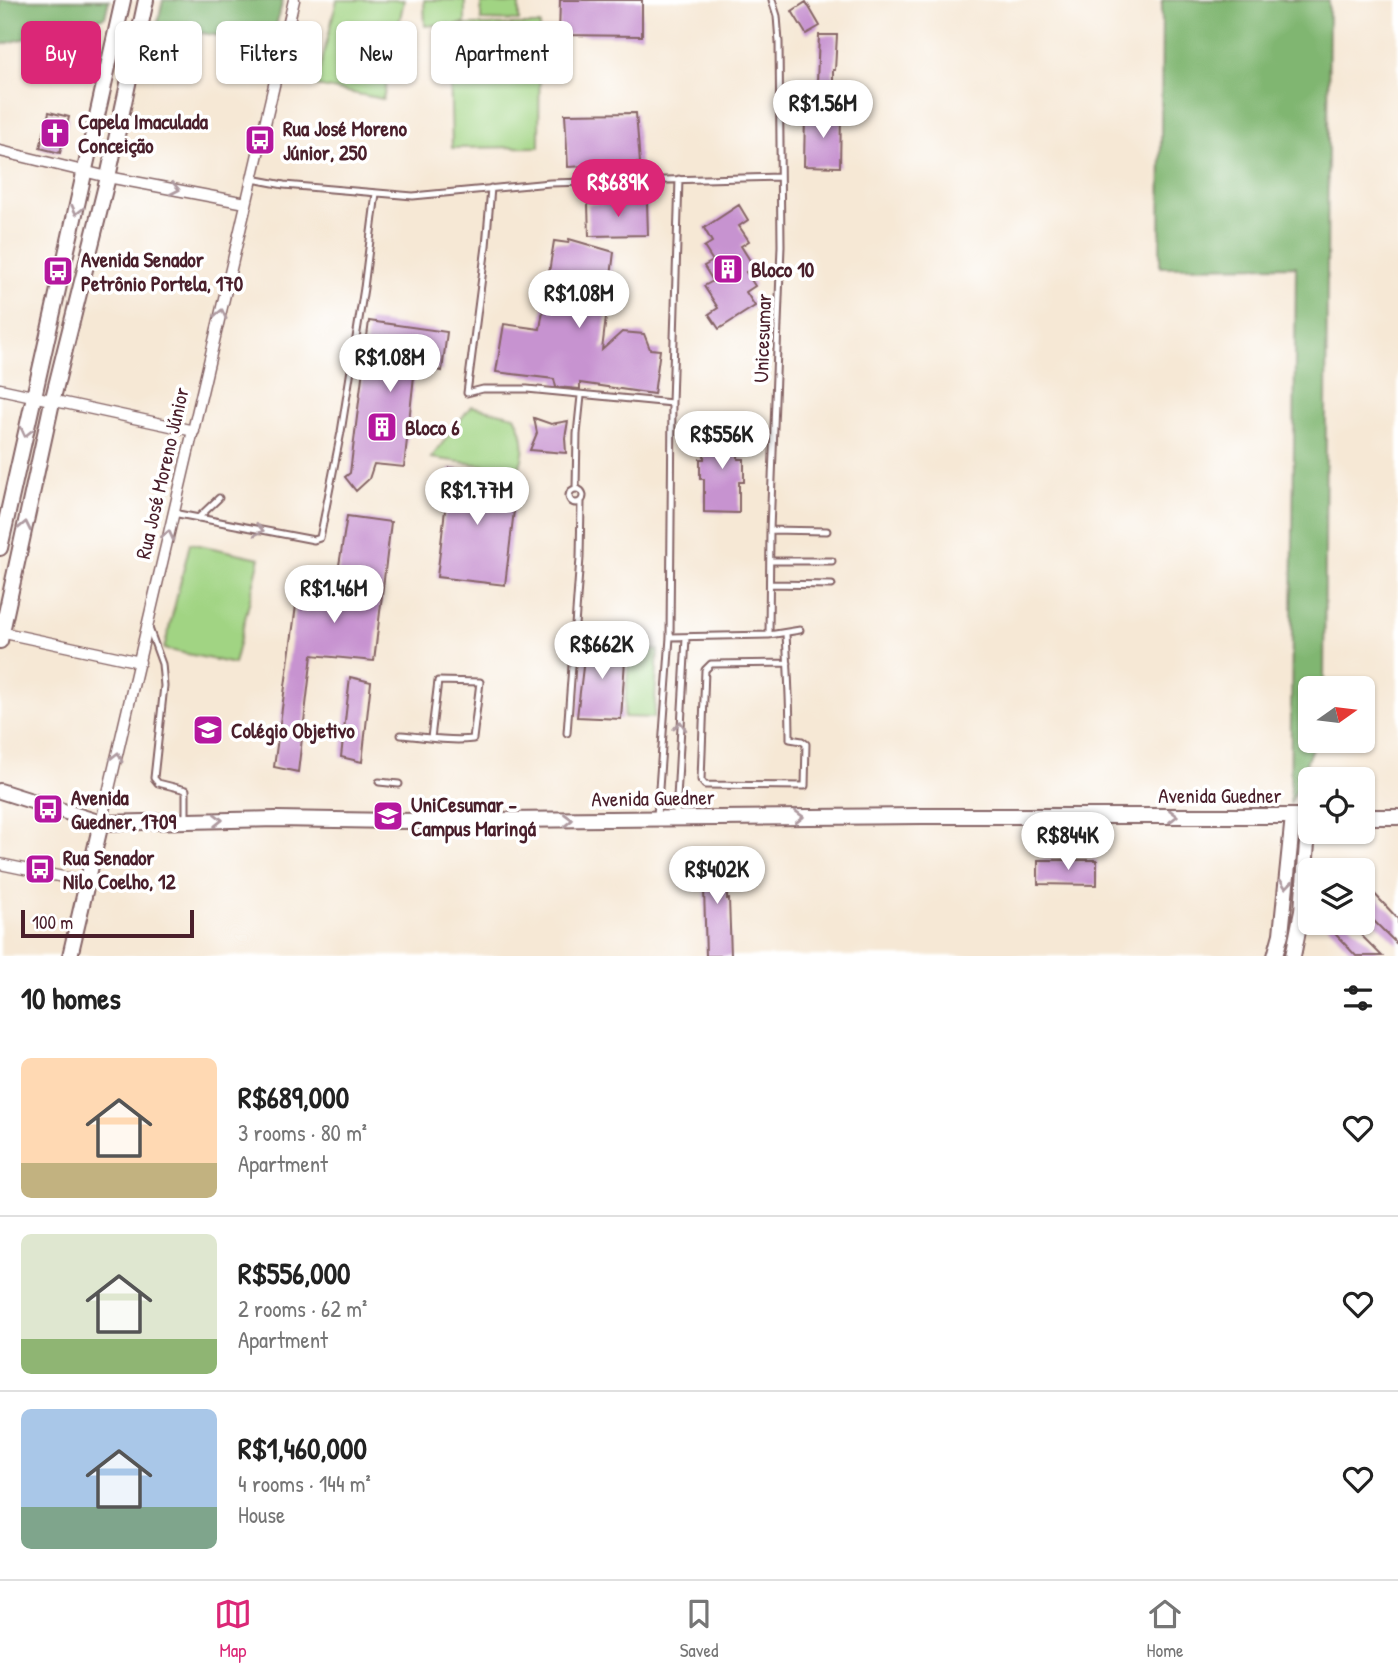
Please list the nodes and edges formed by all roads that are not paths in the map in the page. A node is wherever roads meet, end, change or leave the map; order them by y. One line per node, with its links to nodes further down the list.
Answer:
1 (123, 0): 6 (street)
2 (146, 0): 7 (street)
3 (294, 0): 9 (street, Rua José Moreno Júnior)
4 (772, 0): 8 (lane, Unicesumar)
5 (0, 151): 6 (street)
6 (86, 170): 7 (street); 16 (street, one-way to 16)
7 (108, 177): 13 (street, one-way to 13); 17 (street)
8 (779, 177): 10 (lane); 25 (lane, Unicesumar)
9 (251, 179): 12 (lane); 13 (street, Rua José Moreno Júnior)
10 (679, 179): 11 (lane); 18 (lane)
11 (491, 188): 12 (lane); 15 (lane)
12 (376, 192): 24 (lane, one-way to 12)
13 (246, 203): 19 (street, Rua José Moreno Júnior, one-way to 13)
14 (0, 389): 16 (street)
15 (581, 396): 18 (lane); 20 (lane)
16 (34, 397): 17 (street); 27 (street, one-way to 27)
17 (52, 402): 19 (street); 35 (street, one-way to 17)
18 (671, 403): 37 (lane)
19 (194, 431): 23 (street, Rua José Moreno Júnior)
20 (576, 488): 22 (lane); 22 (lane)
21 (219, 498): 24 (lane)
22 (580, 502): 41 (lane)
23 (173, 513): 24 (lane); 32 (street, Rua José Moreno Júnior, one-way to 23)
24 (198, 518)
25 (770, 530): 26 (lane); 28 (lane, Unicesumar)
26 (827, 531)
27 (0, 548)
28 (770, 561): 29 (lane); 30 (lane, Unicesumar)
29 (832, 561)
30 (770, 584): 31 (lane); 36 (lane, Unicesumar)
31 (832, 585)
32 (148, 624): 39 (street, Rua José Moreno Júnior); 55 (lane)
33 (800, 630): 34 (lane)
34 (786, 634): 36 (lane); 40 (lane)
35 (1, 635): 39 (street)
36 (769, 635): 38 (lane)
37 (670, 637): 38 (lane); 44 (lane)
38 (686, 638): 45 (lane, one-way to 38)
39 (140, 662): 56 (street, Rua José Moreno Júnior, one-way to 39)
40 (788, 663): 40 (lane)
41 (567, 733)
42 (401, 735): 43 (lane)
43 (431, 738): 43 (lane)
44 (661, 748): 45 (lane); 53 (lane)
45 (678, 748): 54 (lane)
46 (379, 782): 47 (lane)
47 (399, 784)
48 (0, 792): 56 (street, Avenida Guedner)
49 (1293, 816): 50 (street, Avenida Guedner); 54 (street, Avenida Guedner, one-way to 49); 61 (street, one-way to 61)
50 (1298, 816)
51 (1375, 817): 52 (street)
52 (1398, 817)
53 (657, 819): 54 (street, Avenida Guedner); 55 (street, Avenida Guedner, one-way to 53)
54 (676, 819)
55 (187, 821): 56 (street, Avenida Guedner)
56 (101, 823): 59 (street, Rua José Moreno Júnior)
57 (1307, 844): 62 (street)
58 (0, 864): 59 (street)
59 (87, 881): 60 (street, Rua José Moreno Júnior)
60 (70, 956)
61 (1275, 956)
62 (1293, 956)

